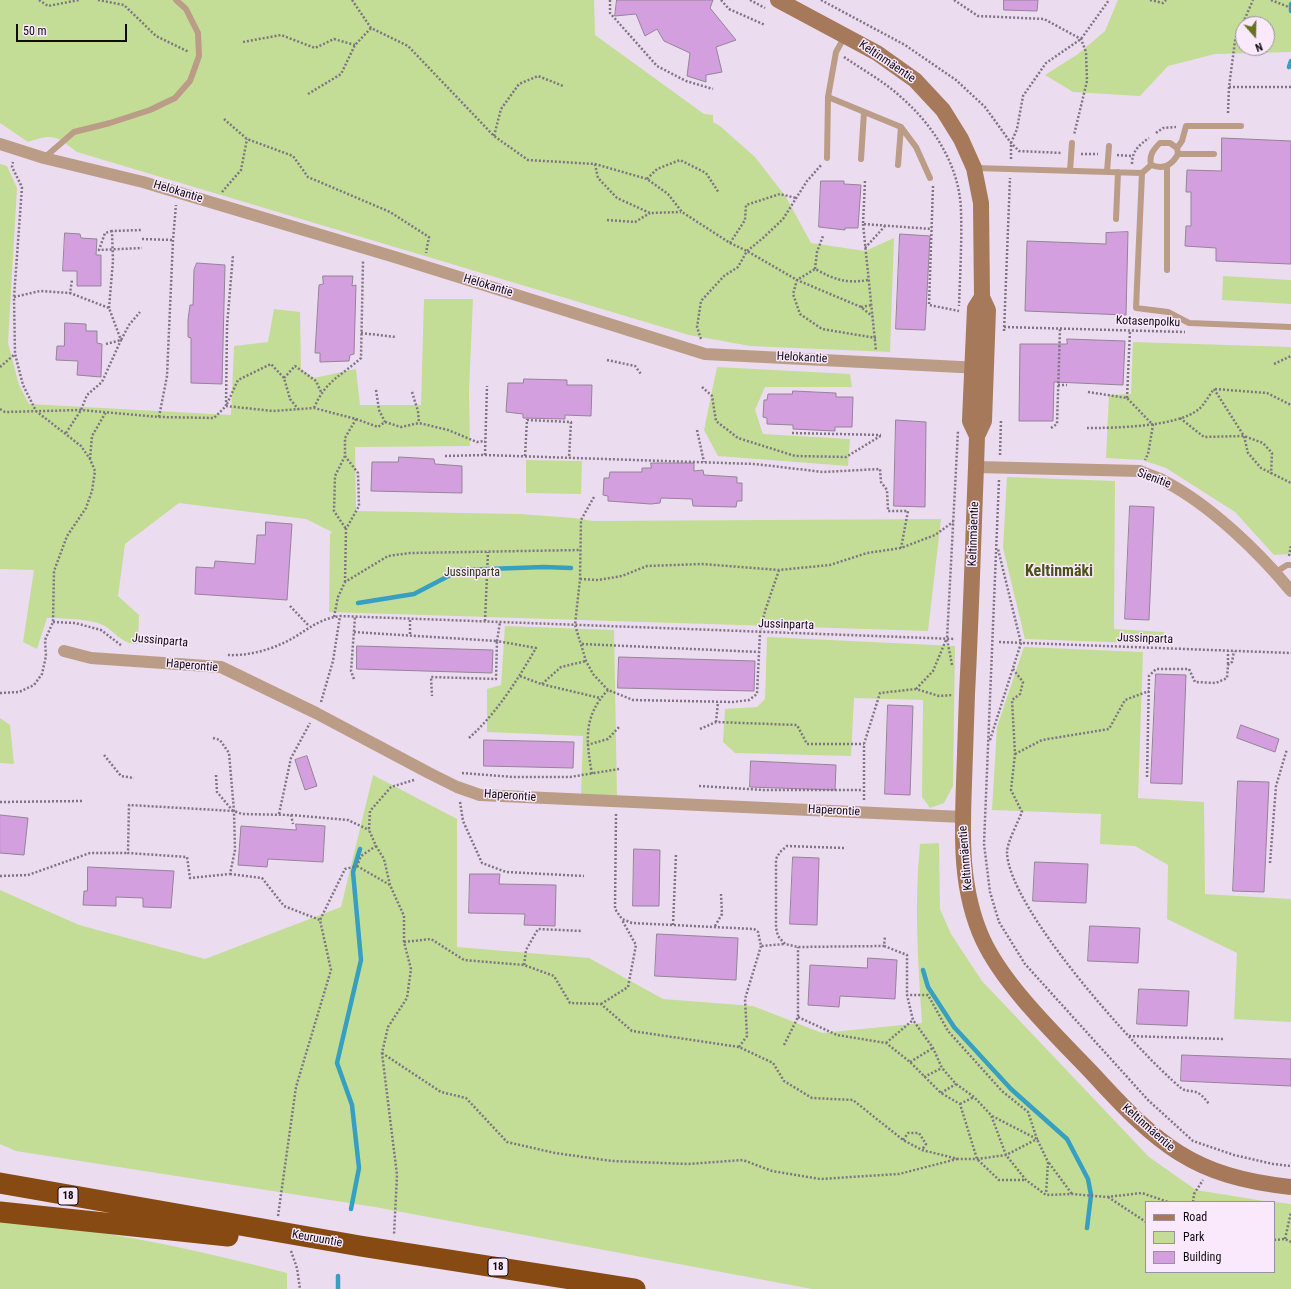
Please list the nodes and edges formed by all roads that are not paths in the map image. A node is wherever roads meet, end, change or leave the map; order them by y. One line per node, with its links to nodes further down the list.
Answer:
1 (176, 0): 13 (lane)
2 (778, 0): 3 (main road, Keltinmäentie)
3 (846, 36): 4 (lane); 19 (main road, Keltinmäentie)
4 (828, 97): 5 (lane); 14 (lane)
5 (864, 112): 7 (lane); 15 (lane)
6 (1241, 126): 11 (lane)
7 (901, 127): 16 (lane); 24 (lane)
8 (1072, 143): 20 (lane)
9 (0, 144): 13 (street, Helokantie)
10 (1109, 146): 21 (lane)
11 (1178, 151): 12 (lane); 17 (lane); 18 (lane)
12 (1214, 154)
13 (44, 158): 28 (street, Helokantie)
14 (827, 158)
15 (861, 159)
16 (898, 165)
17 (1152, 165): 18 (lane); 23 (lane)
18 (1167, 166): 26 (lane)
19 (974, 168): 20 (lane); 28 (main road, Keltinmäentie)
20 (1070, 170): 21 (lane)
21 (1107, 172): 22 (lane)
22 (1118, 172): 23 (lane); 25 (lane)
23 (1142, 173): 27 (lane)
24 (930, 178)
25 (1116, 219)
26 (1167, 270)
27 (1291, 327)
28 (979, 368): 29 (main road, Keltinmäentie)
29 (976, 467): 31 (street, Sienitie); 34 (main road, Keltinmäentie)
30 (1291, 565): 31 (lane)
31 (1276, 572): 32 (street, Sienitie)
32 (1291, 591)
33 (64, 652): 34 (street, Haperontie)
34 (963, 817): 37 (main road, Keltinmäentie)
35 (0, 1170): 38 (highway)
36 (0, 1183): 38 (highway, Keuruuntie / 18)
37 (1291, 1187)
38 (137, 1208): 40 (highway, Keuruuntie / 18)
39 (0, 1212): 40 (highway)
40 (282, 1237): 41 (highway, 18)
41 (635, 1289)

